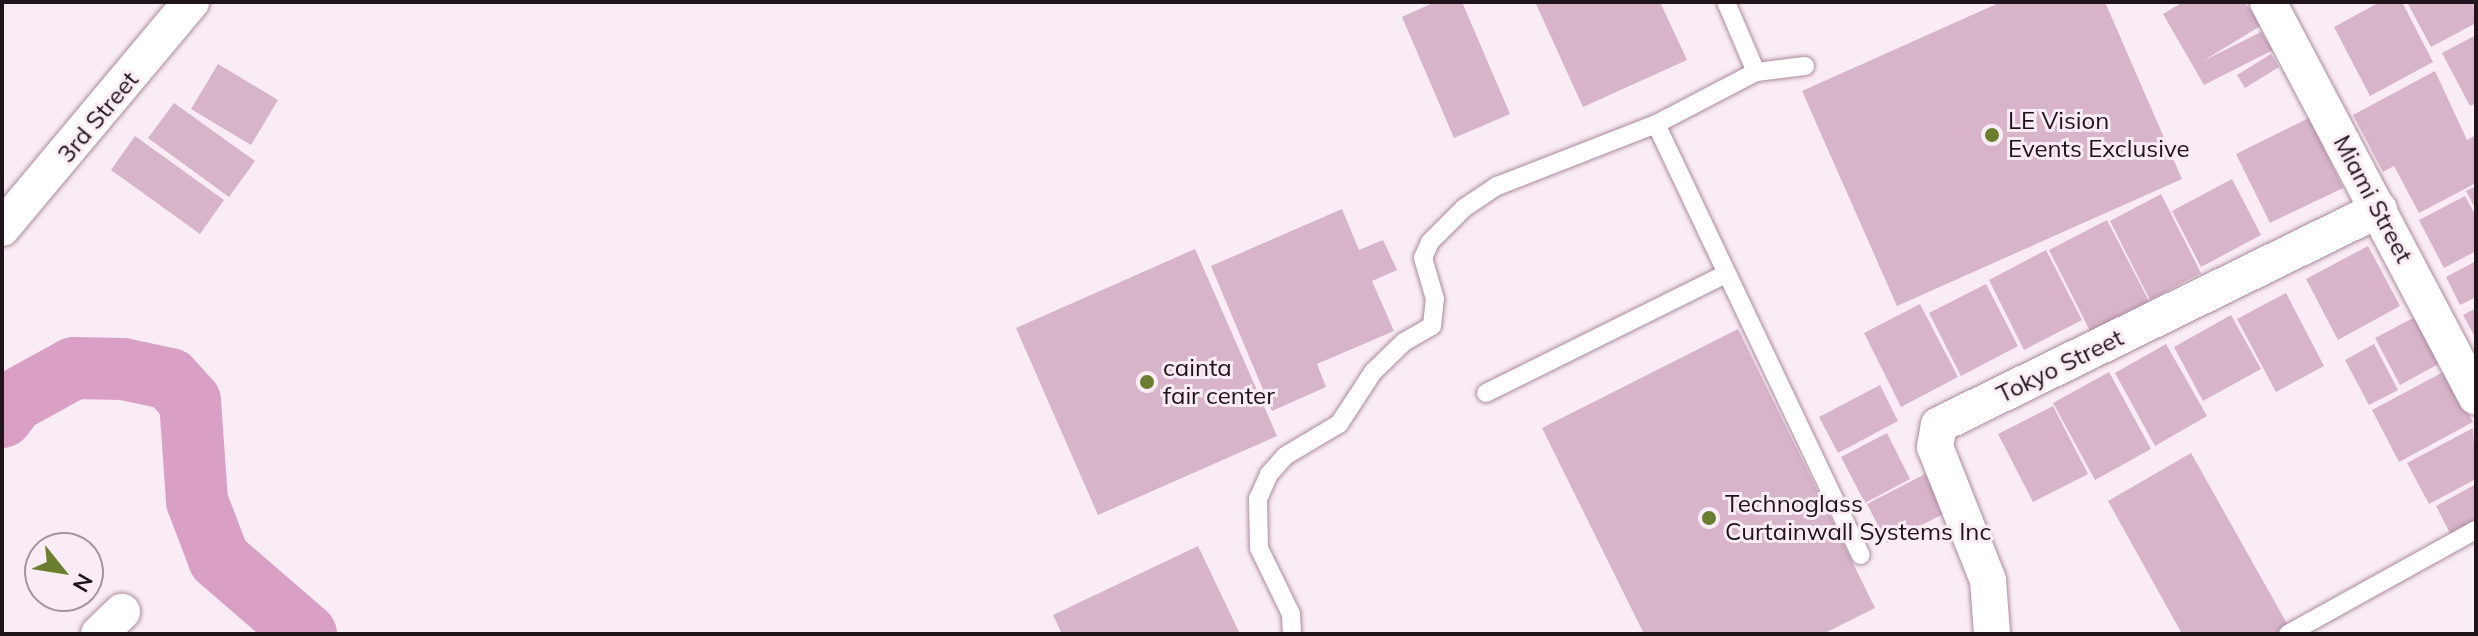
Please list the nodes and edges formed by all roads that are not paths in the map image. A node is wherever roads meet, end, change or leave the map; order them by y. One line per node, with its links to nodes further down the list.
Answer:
1 (191, 2): 8 (street, 3rd Street)
2 (1726, 2): 5 (lane)
3 (2268, 2): 7 (street, Miami Street)
4 (1805, 66): 5 (lane)
5 (1756, 72): 6 (lane)
6 (1656, 124): 9 (lane); 14 (lane)
7 (2379, 209): 11 (street, Miami Street); 15 (street, Tokyo Street)
8 (2, 228)
9 (1724, 275): 10 (lane); 13 (lane)
10 (1486, 393)
11 (2476, 396)
12 (2476, 530): 16 (lane)
13 (1861, 555)
14 (1292, 634)
15 (1992, 634)
16 (2288, 634)

